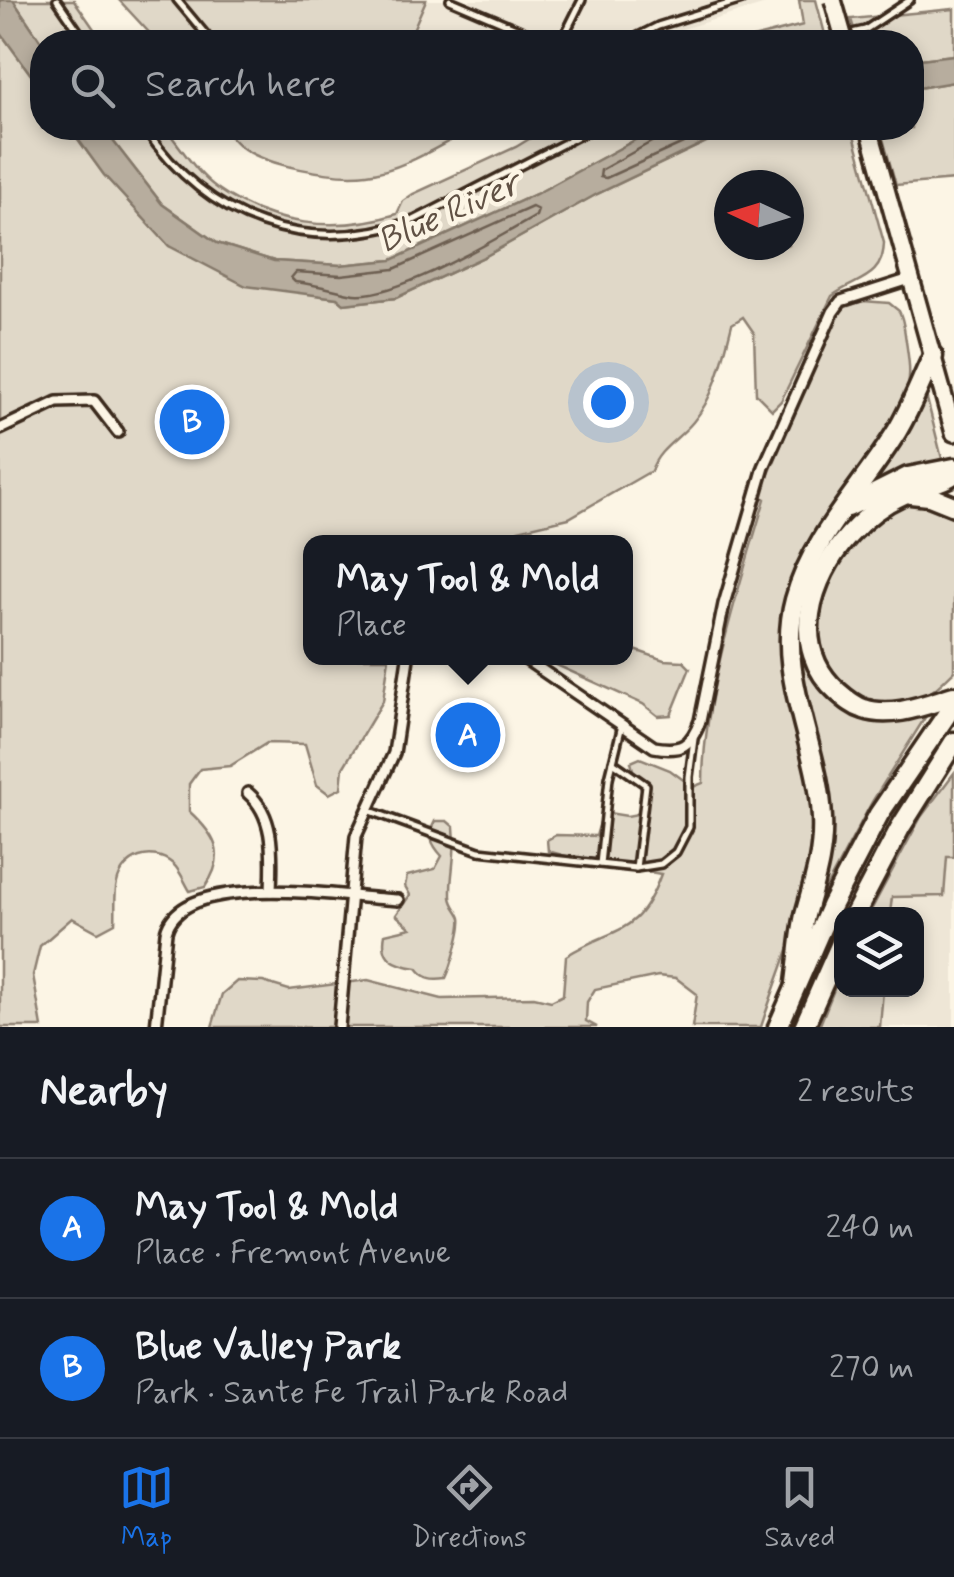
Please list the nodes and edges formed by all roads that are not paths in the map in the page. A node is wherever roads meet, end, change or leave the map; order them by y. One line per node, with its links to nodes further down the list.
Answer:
1 (57, 0): 8 (lane)
2 (176, 0): 9 (lane)
3 (450, 0): 10 (lane)
4 (582, 0): 11 (lane)
5 (742, 0): 12 (lane)
6 (833, 0): 13 (main road, bridge)
7 (910, 0): 14 (lane)
8 (78, 30)
9 (202, 30)
10 (520, 30)
11 (568, 30)
12 (650, 30)
13 (842, 30)
14 (865, 30)
15 (155, 140): 16 (lane)
16 (571, 140)
17 (872, 140): 18 (main road)
18 (910, 280): 19 (main road); 31 (street)
19 (933, 356): 22 (main road); 26 (highway)
20 (0, 430): 21 (street)
21 (118, 432)
22 (954, 433)
23 (954, 471): 24 (highway); 26 (highway)
24 (906, 493): 25 (highway); 29 (highway)
25 (954, 506)
26 (842, 510): 43 (highway)
27 (407, 665): 35 (street)
28 (533, 665): 30 (street)
29 (954, 700): 43 (highway)
30 (622, 725): 31 (street); 33 (lane)
31 (694, 738): 37 (lane)
32 (954, 742): 41 (highway)
33 (613, 762): 36 (lane); 37 (lane)
34 (248, 793): 38 (street)
35 (368, 810): 36 (lane); 39 (street)
36 (600, 864): 37 (lane)
37 (636, 868)
38 (271, 891): 39 (street); 44 (street)
39 (350, 898): 40 (street); 45 (street)
40 (398, 900)
41 (859, 907)
42 (834, 959): 47 (highway)
43 (796, 983): 46 (highway)
44 (156, 1027)
45 (339, 1027)
46 (778, 1027)
47 (804, 1027)

